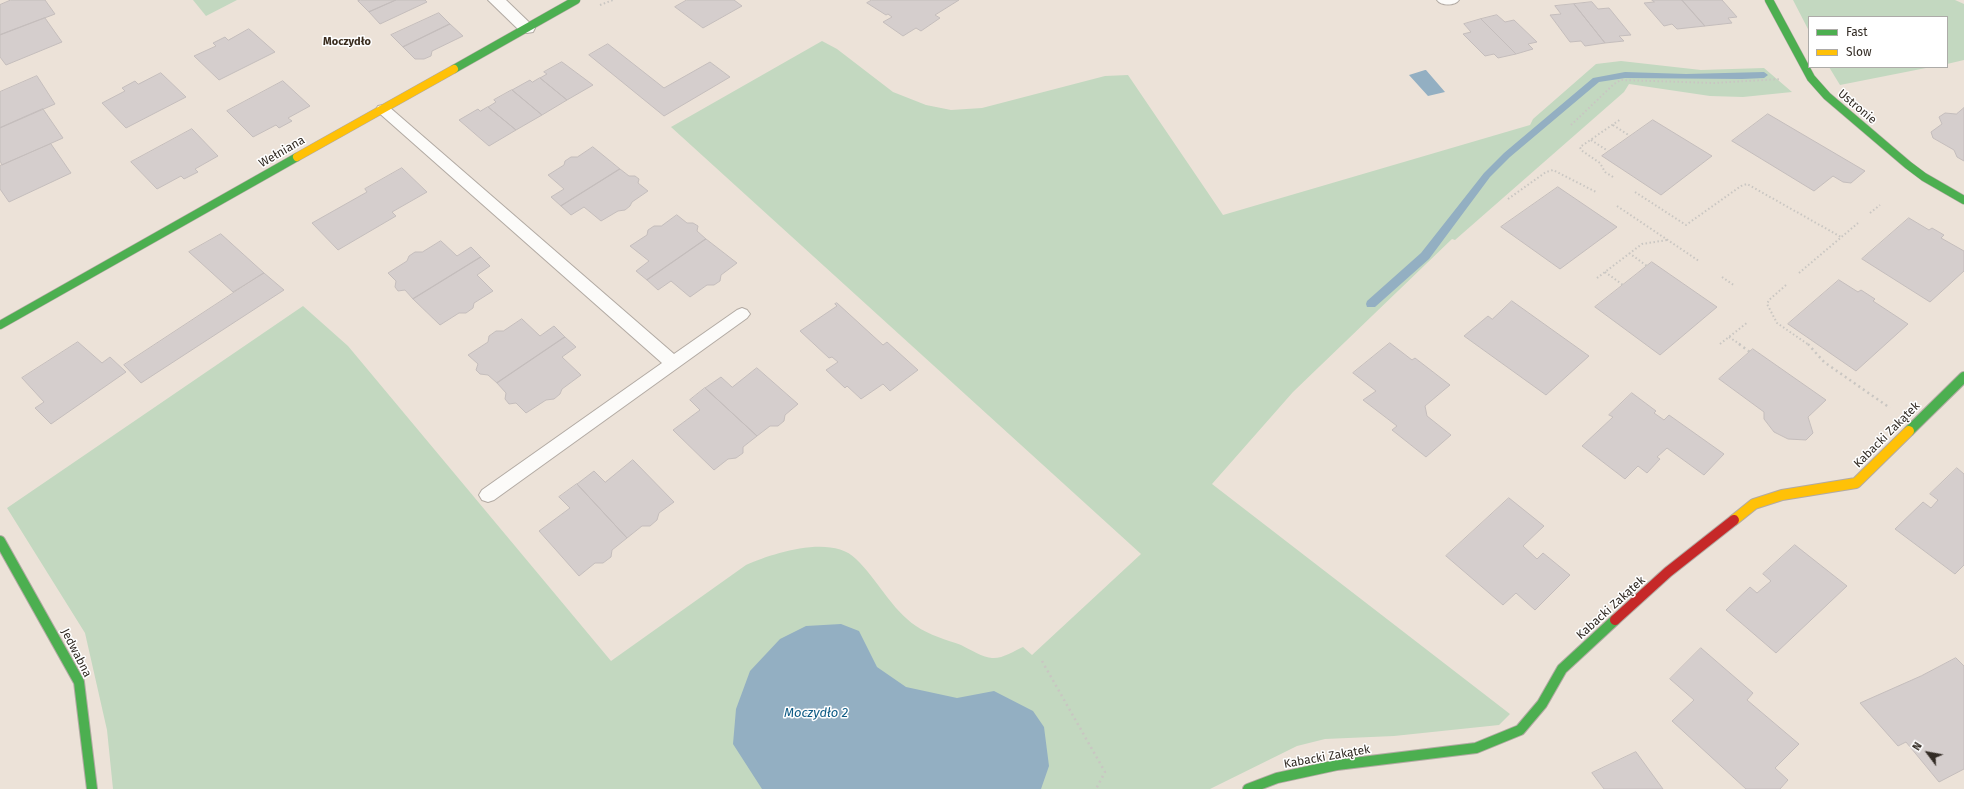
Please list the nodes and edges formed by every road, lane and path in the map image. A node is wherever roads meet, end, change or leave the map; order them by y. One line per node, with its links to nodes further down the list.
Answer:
1 (496, 0): 6 (street)
2 (576, 0): 6 (street, Wełniana)
3 (1443, 0): 4 (lane)
4 (1453, 0)
5 (1769, 0): 7 (street, Ustronie)
6 (527, 28): 8 (street, Wełniana)
7 (1811, 78): 11 (path); 19 (street, Ustronie)
8 (383, 109): 38 (street, Wełniana); 42 (lane)
9 (1621, 119): 10 (path)
10 (1613, 124): 12 (path); 13 (path)
11 (1571, 125)
12 (1630, 136)
13 (1591, 140): 14 (path); 15 (path)
14 (1608, 151)
15 (1613, 176)
16 (1596, 192): 18 (path)
17 (1635, 192): 24 (path)
18 (1508, 199)
19 (1964, 200)
20 (1880, 205): 22 (path)
21 (1617, 206): 25 (path)
22 (1870, 213)
23 (1858, 223): 24 (path)
24 (1841, 237): 30 (path)
25 (1667, 240): 26 (path); 27 (path)
26 (1629, 253): 28 (path); 29 (path)
27 (1699, 261)
28 (1647, 266)
29 (1605, 272): 32 (path); 33 (path)
30 (1799, 273)
31 (1722, 277): 35 (path)
32 (1597, 278)
33 (1623, 285)
34 (1786, 285): 44 (path)
35 (1735, 286)
36 (742, 314): 42 (lane)
37 (1748, 322): 39 (path)
38 (0, 325)
39 (1729, 337): 40 (path); 41 (path)
40 (1720, 344)
41 (1750, 352)
42 (673, 363): 45 (lane)
43 (1964, 376): 50 (street, Kabacki Zakątek)
44 (1893, 409)
45 (488, 495)
46 (0, 541): 48 (street, Jedwabna)
47 (1042, 661): 49 (path)
48 (92, 789)
49 (1096, 789)
50 (1248, 789)

